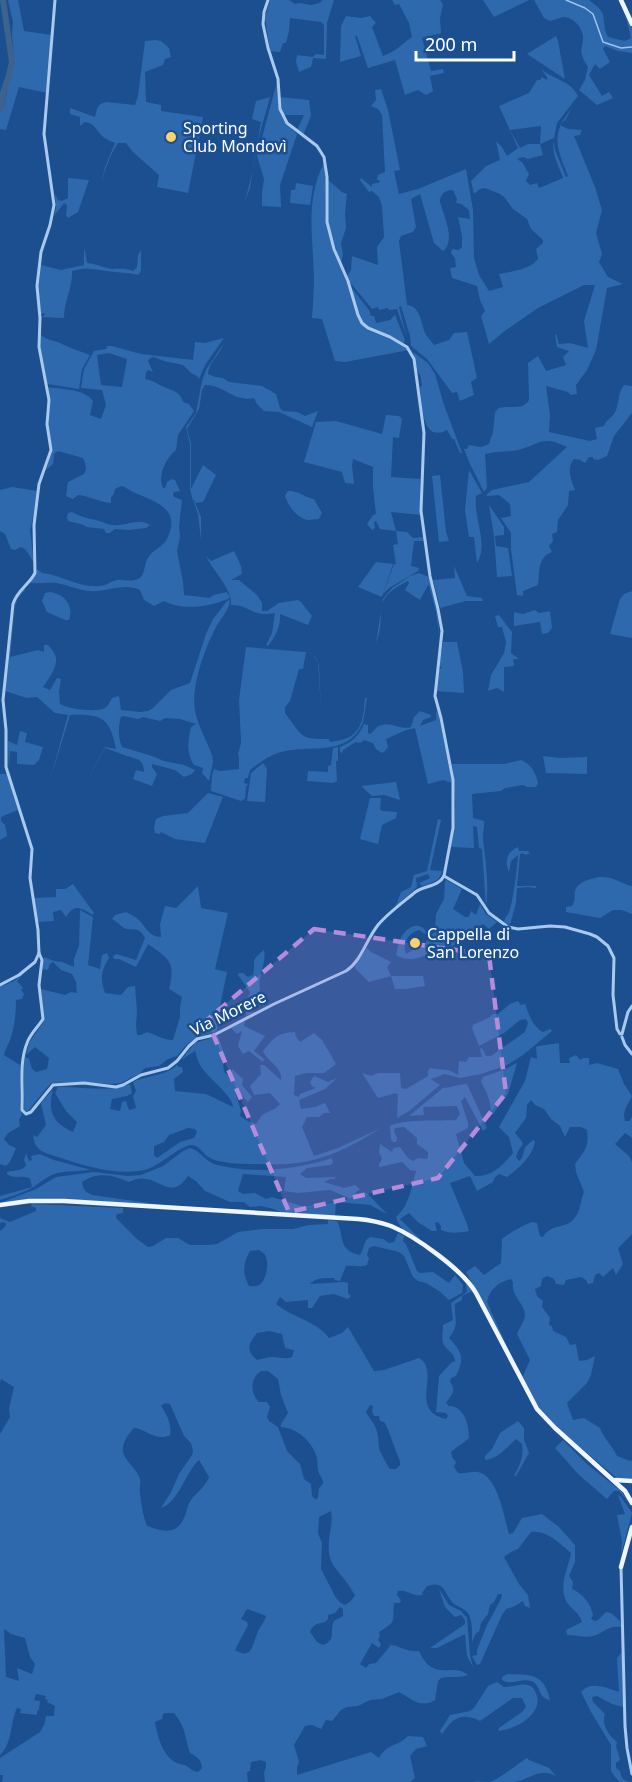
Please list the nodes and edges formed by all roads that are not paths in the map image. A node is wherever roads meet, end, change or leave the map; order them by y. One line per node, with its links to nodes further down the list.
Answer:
1 (55, 0): 6 (street)
2 (268, 0): 5 (street)
3 (621, 0): 4 (main road)
4 (632, 24)
5 (444, 876): 6 (street, Via Morere); 11 (street)
6 (39, 953): 7 (street)
7 (0, 985)
8 (632, 1006): 10 (street)
9 (632, 1012): 10 (street)
10 (627, 1017): 11 (street)
11 (621, 1035): 12 (street)
12 (632, 1054)
13 (0, 1205): 14 (main road)
14 (615, 1480): 15 (main road); 16 (main road)
15 (632, 1482)
16 (626, 1491): 17 (main road); 18 (main road)
17 (632, 1493)
18 (632, 1503)
19 (632, 1527): 20 (main road)
20 (621, 1567): 21 (street)
21 (632, 1774)

